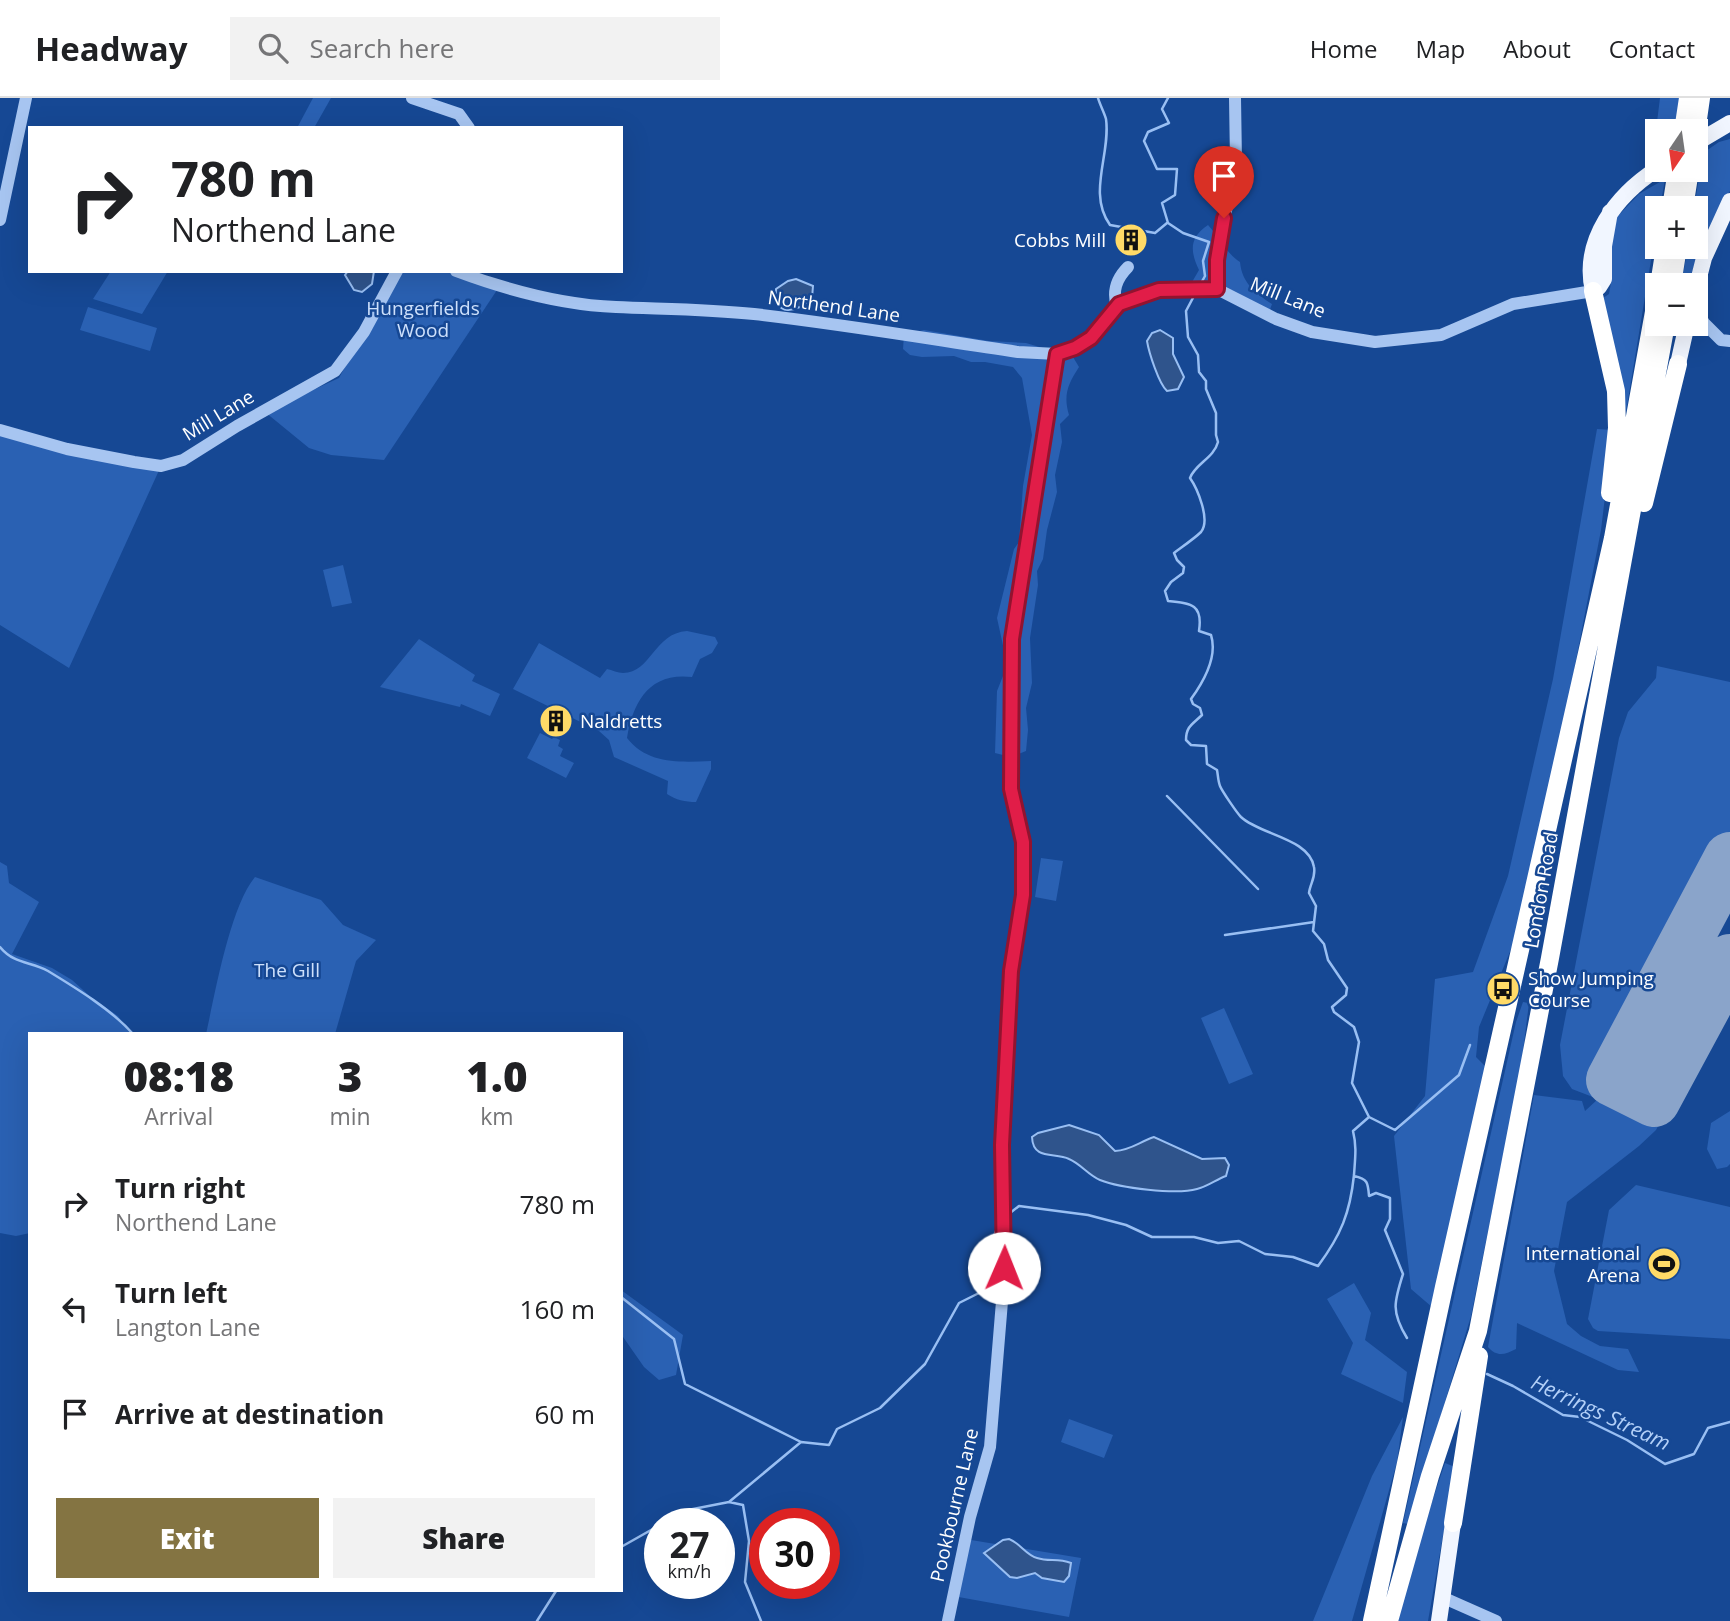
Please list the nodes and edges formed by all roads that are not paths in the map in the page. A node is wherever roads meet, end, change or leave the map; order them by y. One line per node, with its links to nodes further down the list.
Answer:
1 (26, 98): 13 (street)
2 (412, 98): 9 (street)
3 (1236, 98): 20 (street)
4 (1688, 98): 6 (highway)
5 (1701, 98): 7 (highway)
6 (1685, 119)
7 (1698, 119)
8 (1730, 123): 10 (main road)
9 (468, 126)
10 (1708, 135)
11 (1645, 178): 18 (main road)
12 (1730, 201): 17 (main road)
13 (0, 220)
14 (1128, 267): 21 (street)
15 (396, 273): 29 (street, Mill Lane)
16 (461, 273): 27 (street, Northend Lane)
17 (1700, 273)
18 (1587, 288): 20 (street, Mill Lane); 30 (highway)
19 (1188, 289): 20 (street, Mill Lane); 21 (street, Northend Lane)
20 (1217, 289)
21 (1117, 307): 27 (street, Northend Lane)
22 (1708, 327): 26 (street)
23 (1649, 336): 30 (highway)
24 (1664, 336): 31 (highway)
25 (1684, 336): 28 (main road)
26 (1730, 341)
27 (1057, 354): 36 (street, Pookbourne Lane)
28 (1678, 364): 31 (highway)
29 (0, 430)
30 (1612, 538): 33 (highway)
31 (1619, 579): 32 (highway, London Road)
32 (1478, 1331): 34 (highway); 39 (highway)
33 (1400, 1494): 37 (highway); 38 (highway)
34 (1453, 1523): 35 (main road)
35 (1444, 1598): 40 (main road); 41 (street)
36 (948, 1621)
37 (1360, 1621)
38 (1373, 1621)
39 (1389, 1621)
40 (1439, 1621)
41 (1496, 1621)

